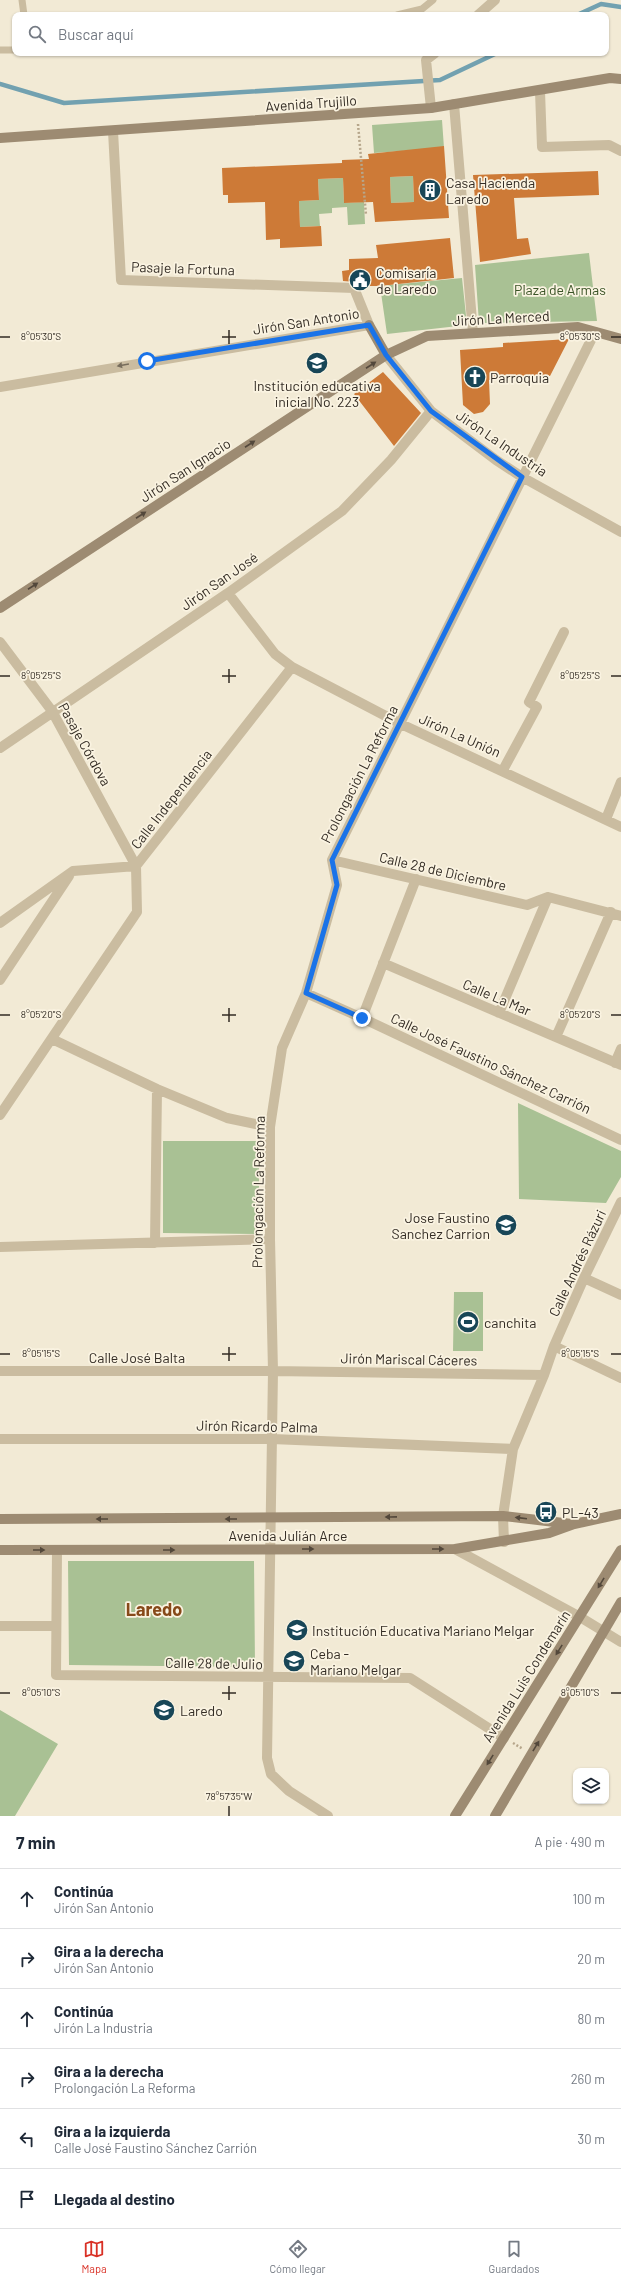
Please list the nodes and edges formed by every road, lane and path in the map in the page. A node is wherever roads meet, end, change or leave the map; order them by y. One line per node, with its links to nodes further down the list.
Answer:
1 (22, 0): 4 (lane)
2 (432, 0): 5 (lane)
3 (495, 0): 6 (street)
4 (24, 12)
5 (410, 12)
6 (481, 12)
7 (0, 50): 8 (lane)
8 (12, 50)
9 (431, 56): 13 (street)
10 (621, 79): 11 (street, Avenida Trujillo)
11 (540, 91): 12 (street, Avenida Trujillo); 17 (street)
12 (454, 104): 13 (street, Avenida Trujillo); 21 (street)
13 (431, 108): 14 (street, Avenida Trujillo)
14 (357, 114): 15 (street, Avenida Trujillo); 18 (path)
15 (113, 132): 16 (street, Avenida Trujillo); 19 (street, Pasaje la Fortuna)
16 (0, 138)
17 (621, 151)
18 (366, 215)
19 (369, 325): 23 (street, Jirón San Antonio); 24 (street, Jirón San Antonio, one-way to 24)
20 (595, 332): 21 (street, Jirón La Merced); 22 (street, Jirón La Merced); 26 (street, Prolongación La Reforma)
21 (473, 333): 23 (street, Jirón La Merced)
22 (621, 339)
23 (386, 355): 25 (street, Jirón La Industria); 29 (street, Jirón San Ignacio, one-way to 23)
24 (0, 387)
25 (431, 411): 26 (street, Jirón La Industria); 28 (street, Jirón San José)
26 (522, 477): 27 (street, Jirón La Industria); 34 (street, Prolongación La Reforma)
27 (621, 532)
28 (228, 593): 32 (street, Jirón La Unión); 33 (street, Jirón San José)
29 (0, 608)
30 (564, 632): 36 (street)
31 (0, 642): 33 (street, Pasaje Córdova)
32 (292, 667): 34 (street, Jirón La Unión); 41 (street, Calle Independencia)
33 (52, 711): 35 (street, Jirón San José); 41 (street, Pasaje Córdova)
34 (401, 724): 36 (street, Jirón La Unión); 40 (street, Prolongación La Reforma)
35 (0, 748)
36 (503, 770): 38 (street, Jirón La Unión)
37 (621, 782): 38 (street)
38 (606, 820): 39 (street, Jirón La Unión)
39 (621, 827)
40 (332, 860): 43 (street, Calle 28 de Diciembre); 50 (street, Prolongación La Reforma)
41 (136, 866): 42 (street, Calle Independencia); 54 (street)
42 (72, 871): 47 (street); 49 (street)
43 (416, 879): 44 (street, Calle 28 de Diciembre); 48 (street)
44 (548, 897): 45 (street); 51 (street)
45 (611, 912): 46 (street); 53 (street)
46 (621, 916)
47 (0, 923)
48 (383, 963): 51 (street, Calle La Mar); 52 (street)
49 (0, 980)
50 (306, 993): 52 (street, Calle José Faustino Sánchez Carrión); 59 (street, Prolongación La Reforma)
51 (499, 1013): 53 (street, Calle La Mar)
52 (362, 1018): 60 (street, Calle José Faustino Sánchez Carrión)
53 (556, 1037): 56 (street, Calle La Mar)
54 (52, 1039): 57 (street); 58 (street)
55 (621, 1049): 56 (street)
56 (618, 1064)
57 (157, 1089): 59 (street); 64 (street)
58 (0, 1115)
59 (270, 1127): 63 (street, Prolongación La Reforma)
60 (621, 1140)
61 (621, 1202): 62 (street, Calle Andrés Rázuri)
62 (618, 1215): 66 (street, Calle Andrés Rázuri)
63 (270, 1239): 64 (street); 69 (street, Prolongación La Reforma)
64 (155, 1244): 65 (street)
65 (0, 1247)
66 (584, 1278): 67 (street); 68 (street, Calle Andrés Rázuri)
67 (621, 1295)
68 (554, 1346): 71 (street, Calle Andrés Rázuri); 72 (street)
69 (273, 1371): 70 (street, Calle José Balta); 71 (street, Jirón Mariscal Cáceres); 74 (street, Prolongación La Reforma)
70 (0, 1372)
71 (544, 1374): 75 (street, Calle Andrés Rázuri)
72 (621, 1378)
73 (0, 1439): 74 (street, Jirón Ricardo Palma)
74 (272, 1439): 75 (street, Jirón Ricardo Palma); 78 (street, Prolongación La Reforma)
75 (513, 1449): 77 (street, Calle Andrés Rázuri)
76 (621, 1514): 80 (street, Avenida Julián Arce)
77 (503, 1516): 78 (street, Avenida Julián Arce, one-way to 78); 80 (street, Avenida Julián Arce, one-way to 77); 81 (street, Calle Andrés Rázuri)
78 (270, 1518): 79 (street, Avenida Julián Arce, one-way to 79); 82 (street, Prolongación La Reforma)
79 (0, 1519)
80 (574, 1524): 81 (street, Avenida Julián Arce)
81 (504, 1542): 83 (street, Avenida Julián Arce)
82 (269, 1549): 83 (street, Avenida Julián Arce, one-way to 83); 85 (street, Avenida Julián Arce, one-way to 82); 93 (street, Prolongación La Reforma)
83 (455, 1549): 88 (street)
84 (0, 1550): 85 (street, Avenida Julián Arce, one-way to 85)
85 (57, 1550): 90 (street, Calle 28 de Julio)
86 (621, 1550): 88 (street, Avenida Luis Condemarín, one-way to 88)
87 (621, 1602): 91 (street)
88 (580, 1617): 91 (street); 94 (street, Avenida Luis Condemarín, one-way to 94)
89 (0, 1626): 90 (street)
90 (56, 1626): 93 (street, Calle 28 de Julio)
91 (604, 1632): 92 (street); 95 (street, one-way to 91)
92 (621, 1642)
93 (268, 1678): 94 (street, Calle 28 de Julio); 96 (street, Prolongación La Reforma)
94 (504, 1738): 95 (path); 97 (street, Avenida Luis Condemarín, one-way to 97)
95 (531, 1754): 98 (street)
96 (328, 1816)
97 (455, 1816)
98 (495, 1816)

